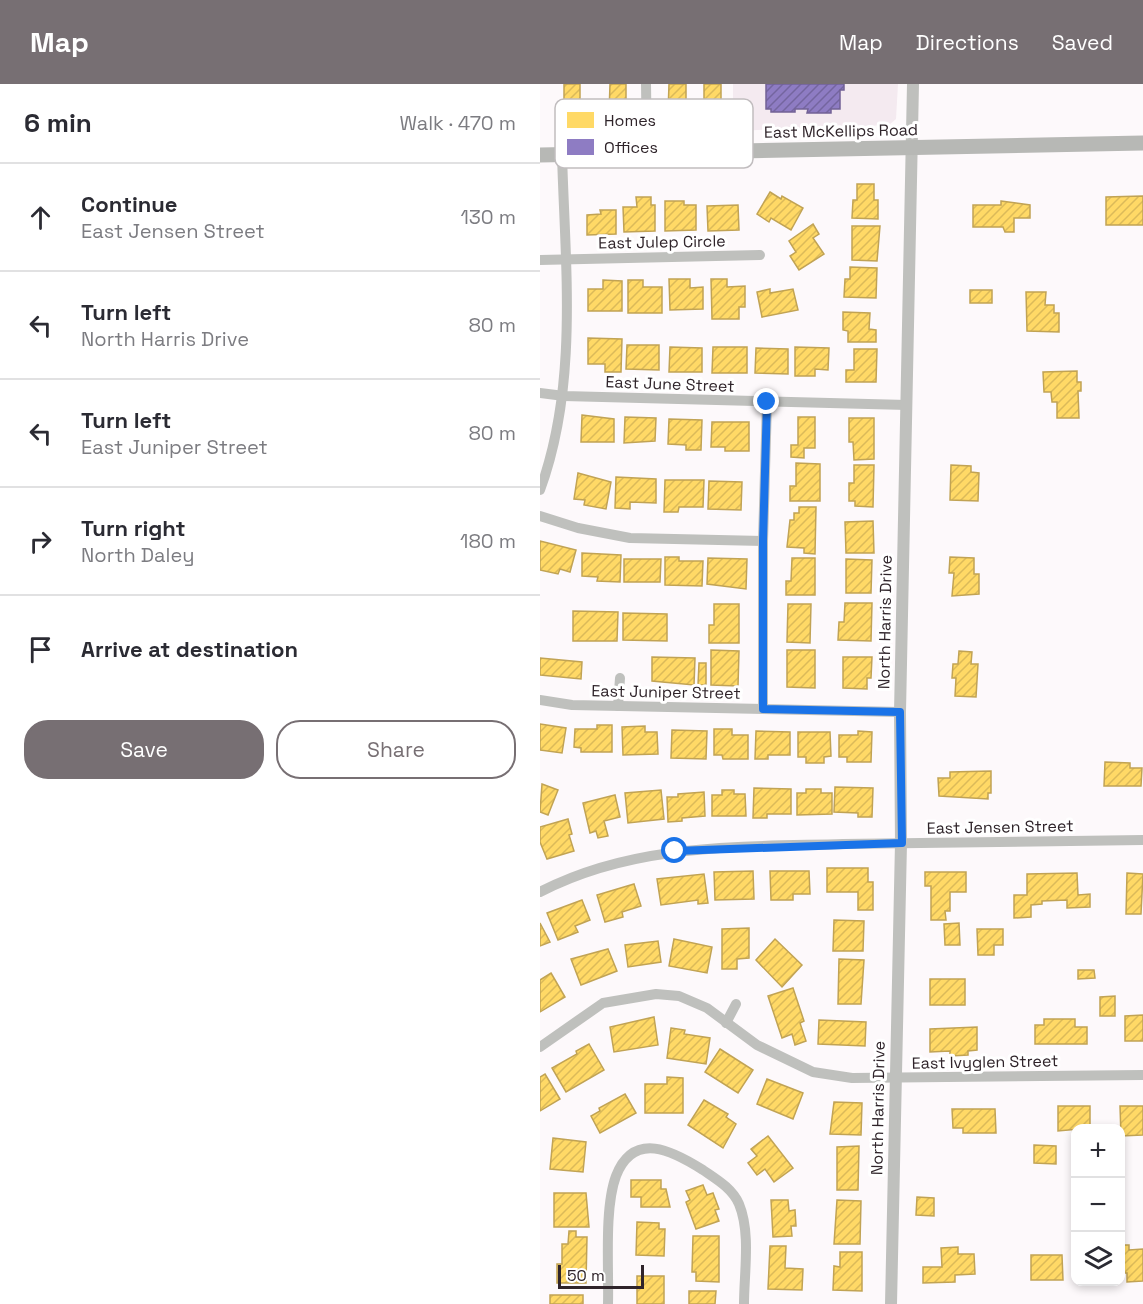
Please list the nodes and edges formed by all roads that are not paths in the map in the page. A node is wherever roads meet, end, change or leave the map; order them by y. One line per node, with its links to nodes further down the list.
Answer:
1 (646, 84): 3 (street)
2 (913, 84): 5 (street, North Harris Drive)
3 (646, 99)
4 (1143, 143): 5 (main road, East McKellips Road)
5 (912, 148): 6 (main road, East McKellips Road); 16 (street, North Harris Drive)
6 (753, 150)
7 (555, 154): 8 (main road, East McKellips Road)
8 (540, 155)
9 (562, 168): 11 (street)
10 (760, 255): 11 (street, East Julep Circle)
11 (565, 259): 12 (street, East Julep Circle); 14 (street)
12 (540, 260)
13 (540, 393): 14 (street, East June Street)
14 (564, 396): 15 (street, East June Street); 17 (street)
15 (767, 402): 16 (street, East June Street); 20 (street)
16 (907, 405): 25 (street, North Harris Drive)
17 (545, 460): 18 (street)
18 (540, 490)
19 (540, 516): 20 (street)
20 (763, 541): 24 (street)
21 (620, 678): 23 (street)
22 (540, 700): 23 (street, East Juniper Street)
23 (618, 706): 24 (street, East Juniper Street)
24 (763, 709): 25 (street, East Juniper Street)
25 (900, 712): 27 (street, North Harris Drive)
26 (1143, 840): 27 (street, East Jensen Street)
27 (902, 843): 28 (street, East Jensen Street); 33 (street, North Harris Drive)
28 (540, 892)
29 (736, 1004): 30 (street)
30 (726, 1023): 31 (street, East Ivyglen Street); 33 (street, East Ivyglen Street)
31 (540, 1047)
32 (1143, 1075): 33 (street, East Ivyglen Street)
33 (895, 1078): 36 (street, North Harris Drive)
34 (608, 1304): 35 (street)
35 (744, 1304)
36 (891, 1304)

